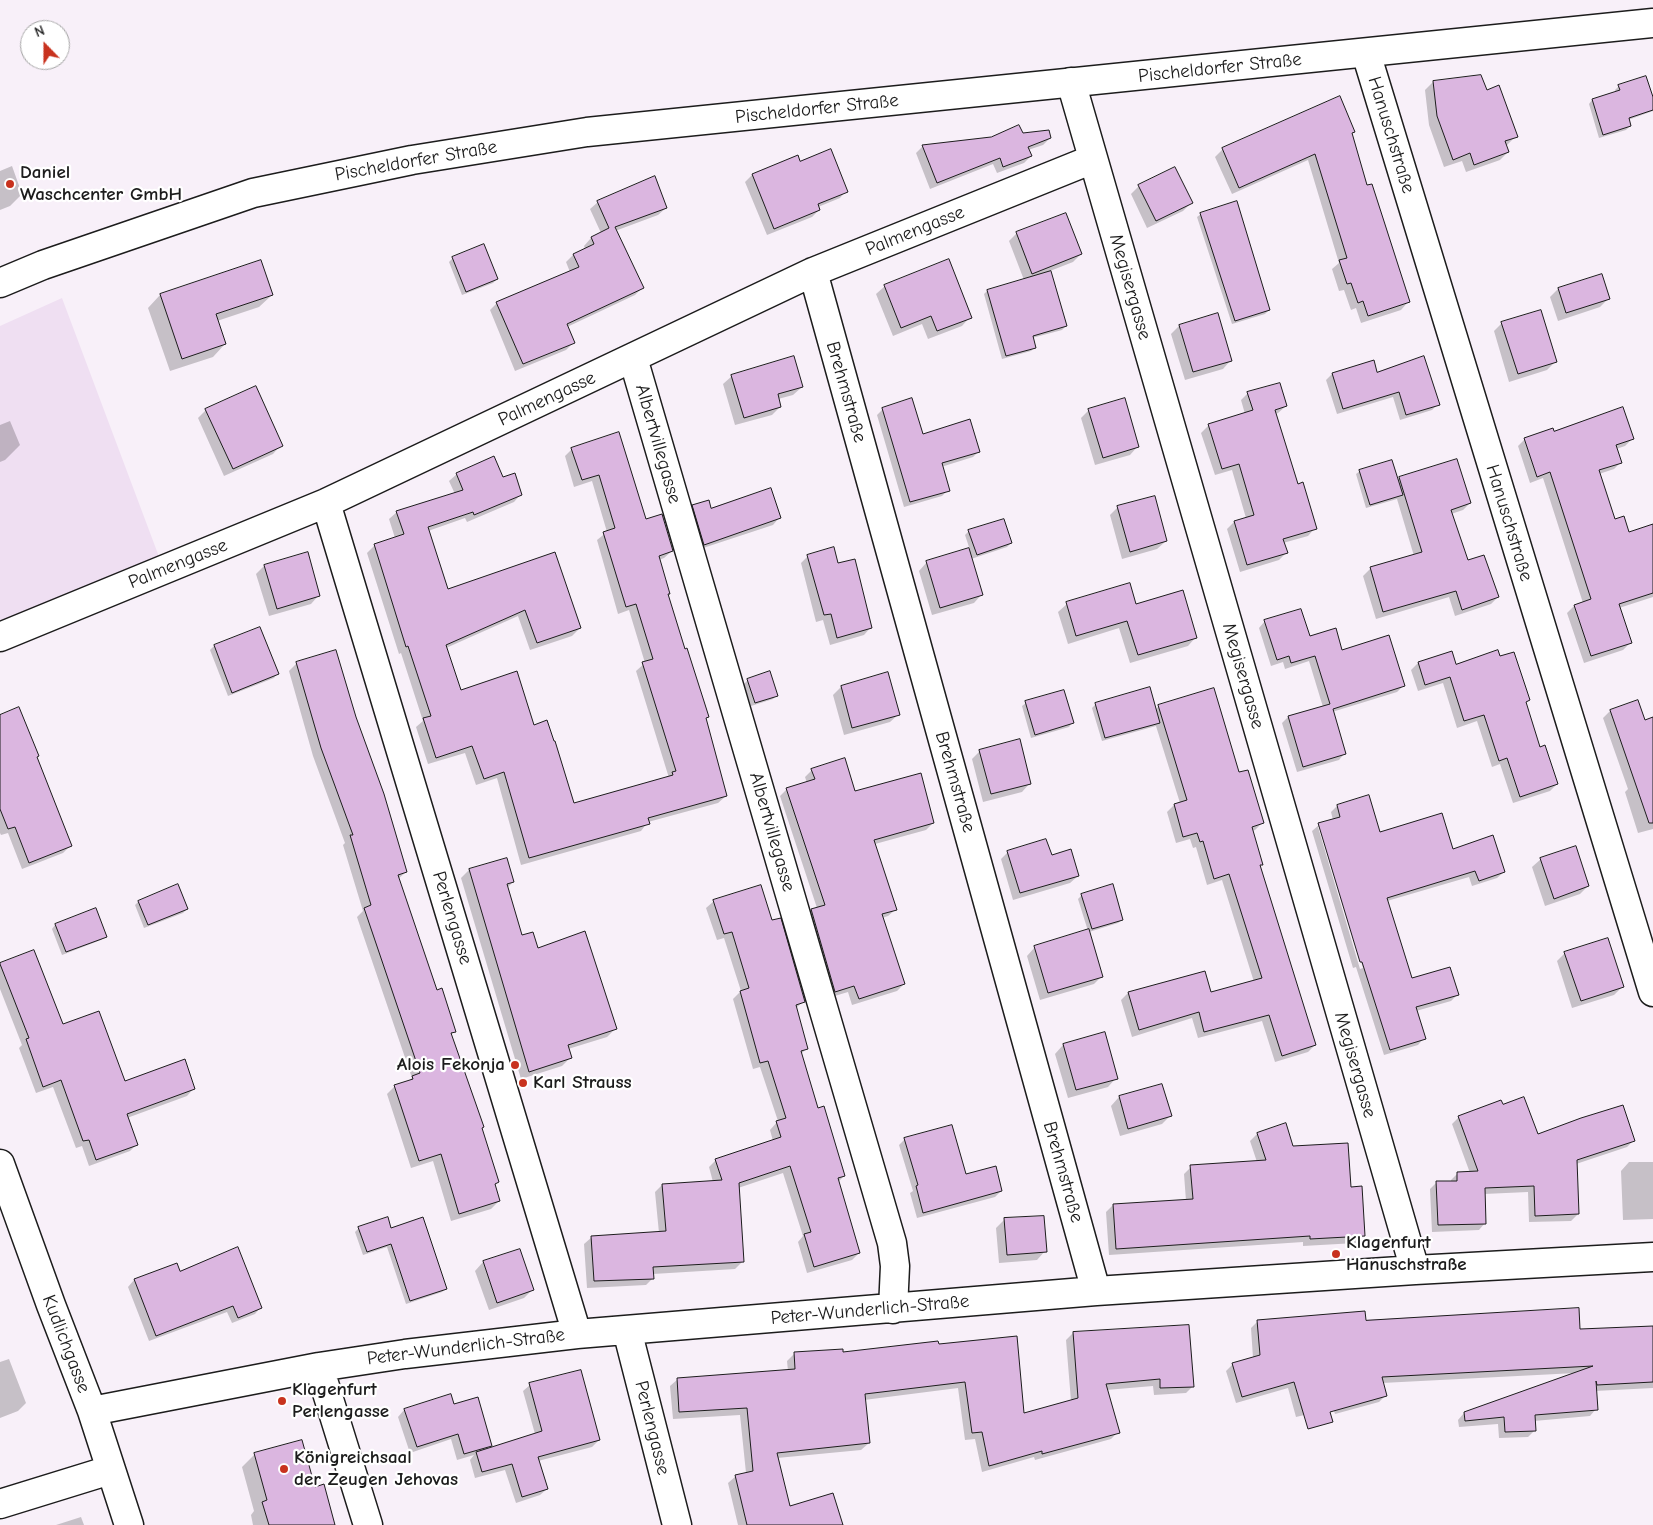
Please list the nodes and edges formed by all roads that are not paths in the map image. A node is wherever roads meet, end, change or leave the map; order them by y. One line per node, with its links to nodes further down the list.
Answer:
1 (1653, 23): 2 (street, Pischeldorfer Straße)
2 (1366, 53): 3 (street, Pischeldorfer Straße); 10 (street, Hanuschstraße)
3 (1071, 82): 4 (street, Megisergasse); 6 (street, Pischeldorfer Straße)
4 (1093, 159): 5 (street, Palmengasse); 13 (street, Megisergasse)
5 (813, 272): 7 (street, Palmengasse); 14 (street, Brehmstraße)
6 (0, 283)
7 (633, 358): 8 (street, Palmengasse); 15 (street, Albertvillegasse)
8 (326, 503): 9 (street, Palmengasse); 17 (street, Perlengasse)
9 (0, 637)
10 (1653, 992)
11 (0, 1164): 19 (street, Kudlichgasse)
12 (1653, 1257): 13 (street, Peter-Wunderlich-Straße)
13 (1415, 1270): 14 (street, Peter-Wunderlich-Straße)
14 (1096, 1291): 15 (street, Peter-Wunderlich-Straße)
15 (893, 1309): 16 (street, Peter-Wunderlich-Straße)
16 (627, 1330): 17 (street, Peter-Wunderlich-Straße); 24 (street, Perlengasse)
17 (577, 1334): 18 (street, Peter-Wunderlich-Straße)
18 (319, 1367): 19 (street, Peter-Wunderlich-Straße); 23 (street)
19 (92, 1411): 20 (street, Kudlichgasse)
20 (110, 1470): 21 (street); 22 (street, Kudlichgasse)
21 (0, 1504)
22 (129, 1525)
23 (368, 1525)
24 (678, 1525)

